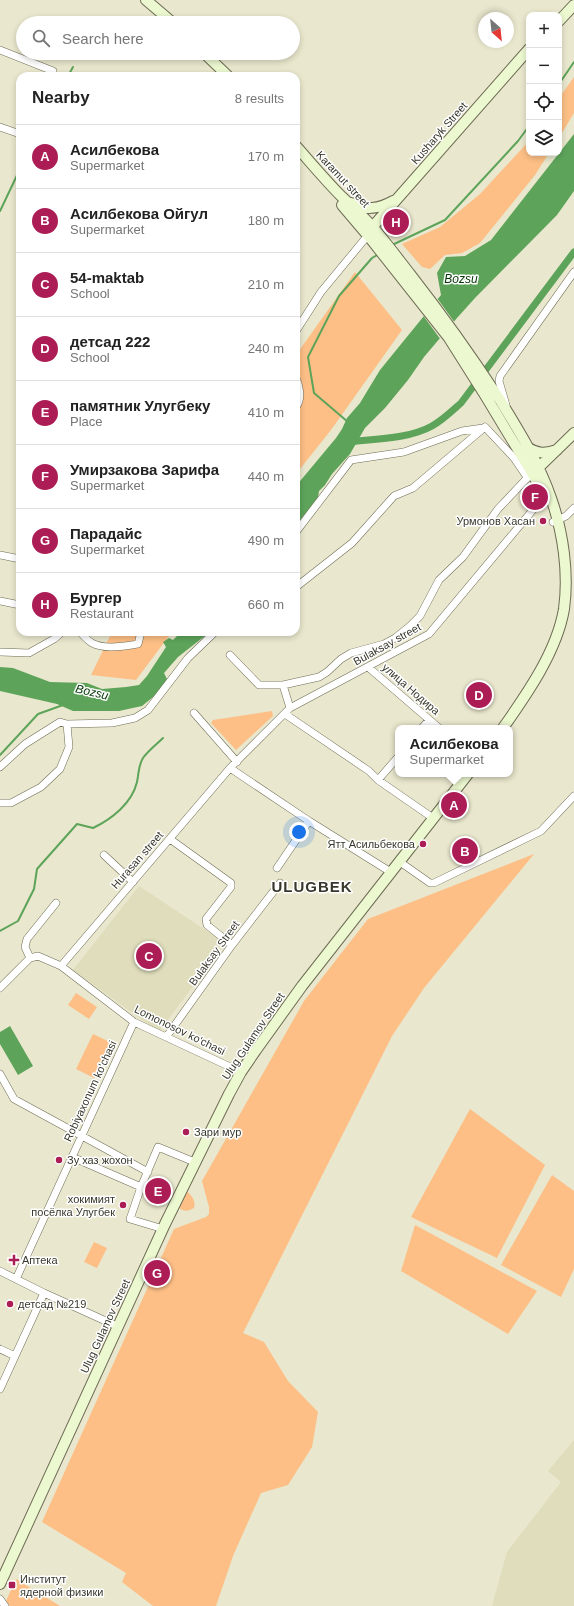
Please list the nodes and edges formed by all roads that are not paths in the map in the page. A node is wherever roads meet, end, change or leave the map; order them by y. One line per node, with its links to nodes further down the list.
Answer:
1 (140, 0): 6 (main road)
2 (146, 0): 7 (main road)
3 (573, 0): 5 (main road)
4 (574, 5): 8 (main road)
5 (562, 13)
6 (158, 16)
7 (165, 16)
8 (562, 18)
9 (0, 50): 11 (street)
10 (526, 52): 24 (main road, Kusharyk Street)
11 (16, 56)
12 (526, 58): 25 (main road, Kusharyk Street)
13 (25, 60): 16 (street)
14 (205, 60): 17 (main road)
15 (211, 60): 18 (main road)
16 (53, 71)
17 (217, 72)
18 (224, 72)
19 (0, 127): 20 (street)
20 (16, 133)
21 (300, 150): 23 (main road, Karamut street)
22 (300, 157): 25 (main road, Karamut street)
23 (341, 196): 24 (main road); 25 (main road, Karamut street)
24 (397, 200): 25 (main road, Kusharyk Street)
25 (370, 234): 27 (street); 29 (main road)
26 (574, 272): 31 (street)
27 (300, 325)
28 (300, 389): 30 (street)
29 (489, 392): 31 (main road); 36 (main road)
30 (300, 402)
31 (510, 416): 34 (main road)
32 (485, 427): 36 (street); 40 (street); 43 (street)
33 (574, 433): 35 (main road)
34 (527, 447): 35 (main road); 36 (main road)
35 (558, 449): 36 (main road)
36 (533, 473): 37 (main road); 53 (street)
37 (548, 498): 39 (main road); 52 (street, Bulaksay street)
38 (574, 508): 39 (street)
39 (555, 521): 60 (main road); 61 (main road)
40 (300, 527)
41 (0, 556): 42 (street)
42 (16, 558)
43 (300, 584)
44 (0, 601): 45 (street)
45 (16, 604)
46 (57, 636): 50 (street)
47 (84, 636): 48 (street)
48 (140, 636)
49 (211, 636): 57 (street)
50 (0, 652)
51 (230, 655): 53 (street)
52 (368, 667): 54 (street, Bulaksay street); 56 (street, улица Нодира)
53 (283, 685): 54 (street)
54 (288, 711): 63 (street, Bulaksay street); 68 (street)
55 (194, 713): 63 (street)
56 (429, 720): 58 (street); 59 (street, улица Нодира)
57 (67, 724): 64 (street); 70 (street)
58 (425, 725)
59 (435, 725)
60 (500, 725)
61 (505, 725)
62 (395, 760): 68 (street)
63 (236, 762): 65 (street, Bulaksay street)
64 (0, 767)
65 (230, 768): 72 (street); 73 (street, Hurasan street)
66 (461, 777): 71 (main road, Ulug Gulamov Street)
67 (466, 777): 75 (main road, Ulug Gulamov Street)
68 (378, 780): 71 (street)
69 (574, 796): 75 (street)
70 (0, 803)
71 (430, 816): 77 (main road, Ulug Gulamov Street)
72 (309, 821): 76 (street); 77 (street)
73 (170, 839): 78 (street, Hurasan street); 81 (street)
74 (104, 855): 78 (street)
75 (400, 862): 87 (main road, Ulug Gulamov Street)
76 (277, 868)
77 (389, 871): 87 (main road, Ulug Gulamov Street)
78 (133, 882): 83 (street, Hurasan street)
79 (280, 883): 81 (street, Bulaksay Street)
80 (56, 903): 82 (street)
81 (232, 945): 86 (street, Bulaksay Street)
82 (30, 958): 83 (street, Lomonosov ko'chasi); 84 (street)
83 (61, 966): 85 (street, Lomonosov ko'chasi)
84 (0, 988)
85 (134, 1022): 86 (street, Lomonosov ko'chasi); 89 (street, Robiyaxonum ko'chasi)
86 (167, 1036): 87 (street, Lomonosov ko'chasi)
87 (240, 1071): 91 (main road, Ulug Gulamov Street); 98 (main road, Ulug Gulamov Street)
88 (0, 1074): 89 (street)
89 (81, 1137): 90 (street, Robiyaxonum ko'chasi); 92 (street)
90 (72, 1157): 93 (street); 96 (street, Robiyaxonum ko'chasi)
91 (192, 1161): 92 (street); 94 (main road, Ulug Gulamov Street)
92 (148, 1172): 93 (street)
93 (141, 1187): 94 (street)
94 (160, 1228): 98 (main road, Ulug Gulamov Street)
95 (0, 1271): 96 (street)
96 (16, 1279): 97 (street)
97 (44, 1294): 98 (street); 100 (street)
98 (117, 1326): 102 (main road, Ulug Gulamov Street); 103 (main road, Ulug Gulamov Street)
99 (0, 1349): 100 (street)
100 (15, 1356): 101 (street)
101 (0, 1389)
102 (0, 1578)
103 (0, 1584)
104 (0, 1598): 105 (street)
105 (5, 1606)

